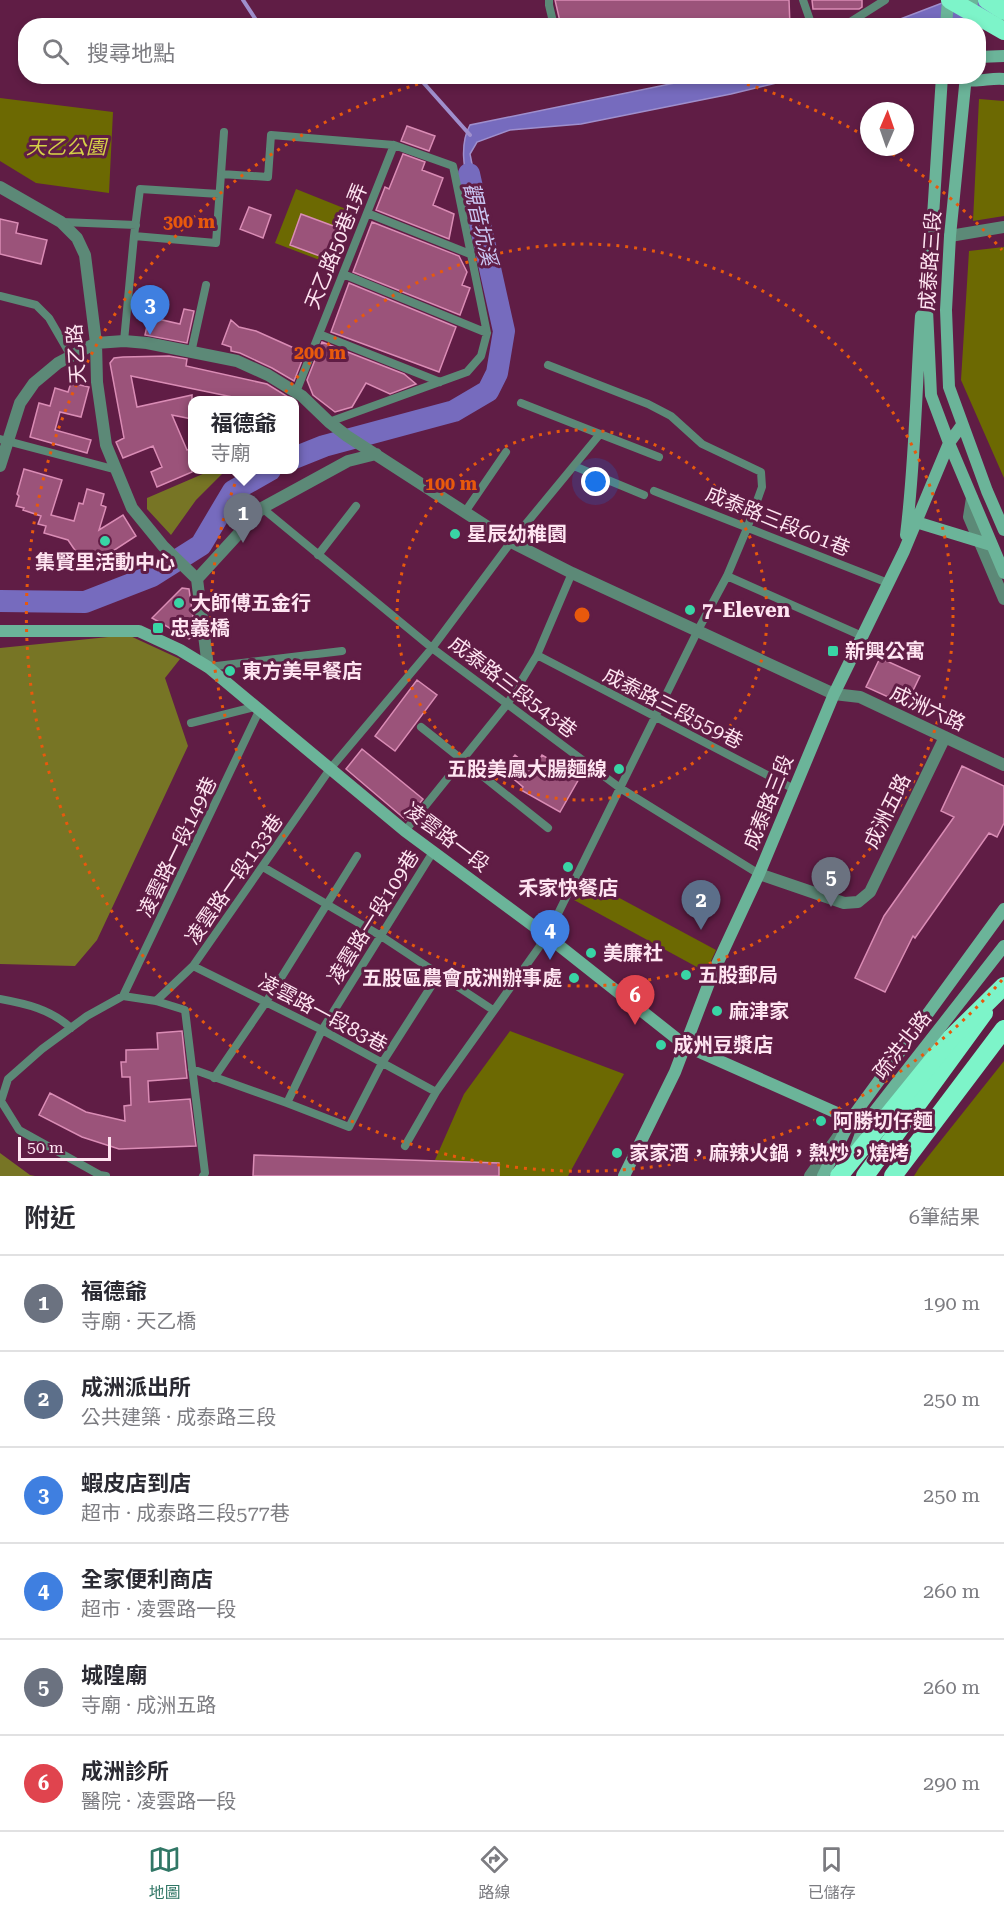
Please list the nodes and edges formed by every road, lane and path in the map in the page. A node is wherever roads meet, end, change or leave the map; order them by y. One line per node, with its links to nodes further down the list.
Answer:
1 (549, 0): 8 (lane)
2 (803, 0): 9 (lane)
3 (885, 0): 10 (lane)
4 (949, 0): 11 (main road); 13 (highway, bridge)
5 (972, 0): 12 (main road)
6 (987, 0): 7 (highway)
7 (1004, 11)
8 (552, 18)
9 (809, 18)
10 (857, 18)
11 (947, 18)
12 (971, 18)
13 (980, 18)
14 (986, 22): 15 (highway, bridge)
15 (1004, 32)
16 (1004, 56): 17 (main road)
17 (986, 57)
18 (986, 78): 19 (main road)
19 (1004, 79)
20 (941, 84): 34 (main road, 成泰路三段)
21 (963, 84): 32 (main road, 成泰路三段)
22 (224, 132): 24 (lane)
23 (394, 145): 24 (lane); 27 (lane, 天乙路50巷1弄); 33 (lane)
24 (221, 174): 26 (lane)
25 (0, 187): 28 (street, 天乙路)
26 (219, 194): 29 (lane); 31 (lane)
27 (367, 213): 33 (lane); 35 (lane, 天乙路50巷1弄)
28 (61, 222): 29 (lane); 41 (street, 天乙路)
29 (136, 225): 31 (lane)
30 (1004, 227): 32 (street)
31 (134, 236): 40 (lane)
32 (950, 236): 49 (main road, 成泰路三段)
33 (470, 254): 38 (lane)
34 (930, 256): 52 (main road, 成泰路三段); 73 (main road)
35 (343, 274): 38 (lane); 39 (lane, 天乙路50巷1弄)
36 (206, 285): 42 (lane)
37 (0, 296): 43 (lane)
38 (487, 333): 45 (lane)
39 (319, 334): 45 (lane); 46 (lane, 天乙路50巷1弄)
40 (124, 341): 41 (street, 成洲六路); 42 (street, 成洲六路)
41 (96, 343): 43 (street); 58 (street, 天乙路)
42 (191, 352): 46 (street, 成洲六路)
43 (71, 356): 51 (street)
44 (548, 365): 68 (lane)
45 (440, 382): 48 (lane)
46 (296, 392): 48 (street, 成洲六路)
47 (521, 403): 50 (lane)
48 (329, 422): 54 (street, 成洲六路)
49 (962, 425): 52 (main road, 成泰路三段); 60 (main road)
50 (600, 434): 55 (lane); 57 (lane, 凌雲路一段133巷)
51 (4, 440): 56 (street); 58 (lane)
52 (949, 443): 62 (main road); 67 (main road, 成泰路三段)
53 (506, 452): 65 (lane)
54 (376, 454): 64 (street); 65 (street, 成洲六路)
55 (659, 457)
56 (0, 466)
57 (574, 466): 61 (lane); 71 (lane, 凌雲路一段133巷)
58 (117, 470): 78 (street, 天乙路)
59 (654, 490): 68 (lane, 成泰路三段601巷)
60 (987, 491): 66 (street); 69 (main road)
61 (644, 495)
62 (972, 498): 70 (street); 72 (main road)
63 (356, 506): 74 (lane)
64 (261, 508): 74 (lane, 成泰路三段543巷); 78 (street)
65 (465, 512): 71 (street, 成洲六路)
66 (1004, 514)
67 (916, 522): 70 (main road); 73 (main road, 成泰路三段)
68 (748, 526): 77 (lane); 79 (lane, 成泰路三段601巷)
69 (1004, 530)
70 (979, 540): 72 (main road); 80 (street)
71 (511, 542): 75 (street, 成洲六路); 84 (lane, 凌雲路一段133巷)
72 (993, 548): 76 (main road)
73 (904, 551): 79 (main road, 成泰路三段)
74 (318, 555): 84 (lane, 成泰路三段543巷)
75 (572, 573): 81 (street, 成洲六路); 86 (lane)
76 (1004, 573)
77 (727, 576): 81 (lane); 83 (lane)
78 (197, 579): 87 (street)
79 (888, 583): 83 (main road, 成泰路三段)
80 (1004, 599)
81 (698, 630): 88 (street, 成洲六路); 91 (lane)
82 (0, 631): 87 (main road, 凌雲路一段)
83 (862, 636): 88 (main road, 成泰路三段)
84 (432, 648): 89 (lane, 成泰路三段543巷); 97 (lane, 凌雲路一段133巷)
85 (342, 651): 87 (lane)
86 (537, 655): 89 (lane); 91 (lane, 成泰路三段559巷)
87 (208, 667): 90 (main road, 凌雲路一段)
88 (834, 694): 94 (street, 成洲六路); 99 (main road, 成泰路三段)
89 (508, 704): 95 (lane); 98 (lane, 成泰路三段543巷)
90 (257, 709): 92 (lane); 97 (main road, 凌雲路一段); 114 (lane, 凌雲路一段149巷)
91 (655, 718): 98 (lane); 99 (lane, 成泰路三段559巷)
92 (191, 723)
93 (421, 726): 95 (lane)
94 (945, 737): 96 (street, 成洲六路); 105 (street, 成洲五路)
95 (464, 760): 100 (lane); 101 (lane)
96 (1004, 765)
97 (330, 769): 101 (main road, 凌雲路一段); 104 (lane, 凌雲路一段133巷)
98 (620, 788): 105 (lane, 成泰路三段543巷); 109 (lane)
99 (794, 789): 105 (main road, 成泰路三段)
100 (548, 828)
101 (405, 831): 102 (main road, 凌雲路一段)
102 (433, 852): 108 (lane, 凌雲路一段109巷); 109 (main road, 凌雲路一段)
103 (357, 856): 106 (lane)
104 (263, 867): 106 (lane); 111 (lane, 凌雲路一段133巷)
105 (759, 874): 122 (main road, 成泰路三段)
106 (327, 904): 108 (lane); 117 (lane)
107 (1004, 909): 129 (main road, 疏洪北路)
108 (381, 936): 112 (lane); 121 (lane, 凌雲路一段109巷)
109 (547, 936): 118 (lane); 122 (main road, 凌雲路一段)
110 (1004, 946): 130 (main road, 疏洪北路)
111 (193, 966): 116 (lane, 凌雲路一段133巷); 117 (lane, 凌雲路一段83巷)
112 (439, 974): 118 (lane); 123 (lane)
113 (1004, 986): 137 (highway, bridge); 139 (highway, bridge)
114 (123, 996): 116 (lane); 119 (lane)
115 (0, 999): 119 (lane)
116 (156, 1001): 125 (lane)
117 (266, 1002): 121 (lane, 凌雲路一段83巷); 126 (lane)
118 (493, 1010): 127 (lane)
119 (71, 1028): 132 (lane)
120 (1004, 1029): 124 (highway)
121 (322, 1030): 123 (lane, 凌雲路一段83巷); 128 (lane, 凌雲路一段109巷)
122 (686, 1046): 129 (main road, 凌雲路一段); 134 (main road, 成泰路三段)
123 (382, 1063): 127 (lane, 凌雲路一段83巷); 128 (lane)
124 (979, 1064): 140 (highway); 141 (highway)
125 (192, 1070): 126 (lane); 133 (lane)
126 (214, 1078): 128 (lane)
127 (436, 1092): 131 (lane)
128 (287, 1103)
129 (851, 1119): 130 (main road, 凌雲路一段); 135 (street, 疏洪北路); 136 (main road, 疏洪北路)
130 (864, 1125): 138 (main road, 疏洪北路)
131 (405, 1146)
132 (106, 1176)
133 (203, 1176)
134 (624, 1176)
135 (810, 1176)
136 (823, 1176)
137 (840, 1176)
138 (844, 1176)
139 (865, 1176)
140 (893, 1176)
141 (908, 1176)

